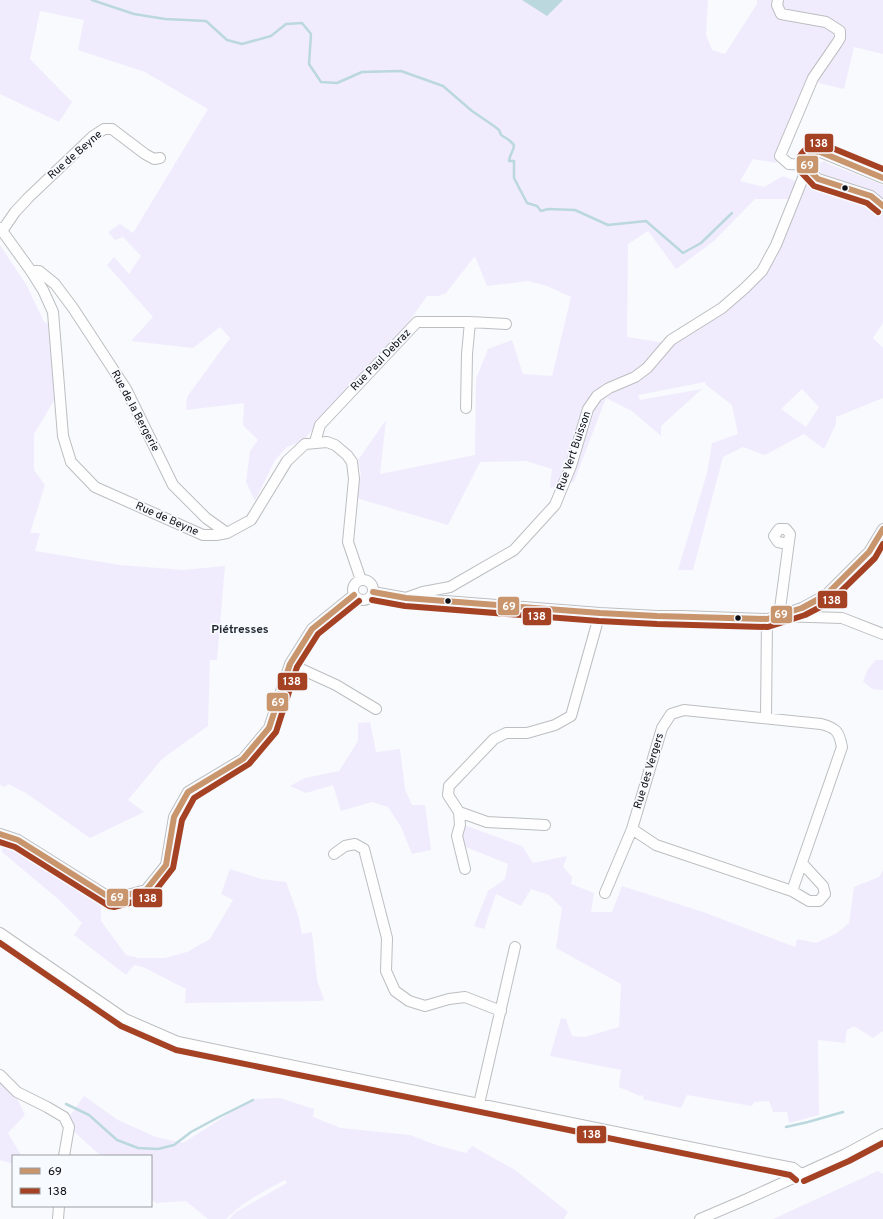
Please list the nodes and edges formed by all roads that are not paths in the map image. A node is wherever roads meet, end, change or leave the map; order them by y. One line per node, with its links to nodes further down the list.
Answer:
1 (778, 0): 3 (street)
2 (160, 158): 6 (street, Rue de Beyne)
3 (806, 167): 4 (street); 5 (street); 18 (street, Rue Vert Buisson)
4 (883, 178)
5 (883, 206)
6 (1, 230): 7 (street, Rue de Beyne)
7 (32, 271): 13 (street, Rue de la Bergerie); 13 (street, Rue de Beyne)
8 (470, 322): 9 (street, Rue Paul Debraz); 10 (street); 11 (street, Rue Paul Debraz)
9 (506, 324)
10 (466, 408)
11 (315, 442): 13 (street, Rue de Beyne); 15 (street)
12 (883, 529): 20 (street)
13 (227, 532)
14 (788, 544): 20 (street)
15 (361, 580): 16 (street); 17 (street)
16 (373, 592): 17 (street); 18 (street)
17 (354, 595): 23 (street)
18 (406, 598): 19 (street)
19 (600, 613): 21 (street); 26 (street)
20 (779, 616): 21 (street); 22 (street)
21 (767, 619): 25 (street)
22 (883, 634)
23 (290, 664): 24 (street); 29 (street)
24 (376, 708)
25 (766, 718): 28 (street, Rue des Vergers); 31 (street, Rue des Vergers)
26 (459, 812): 27 (street); 32 (street)
27 (545, 825)
28 (632, 830): 33 (street); 34 (street, Rue des Vergers)
29 (0, 834)
30 (334, 854): 37 (street)
31 (802, 863): 33 (street, Rue des Vergers); 33 (street)
32 (465, 869)
33 (792, 891)
34 (605, 892)
35 (0, 933): 39 (street)
36 (515, 947): 37 (street)
37 (500, 1011): 39 (street)
38 (0, 1075): 41 (street)
39 (479, 1104): 42 (street)
40 (883, 1134): 42 (street)
41 (64, 1155)
42 (801, 1174): 45 (street)
43 (59, 1207): 44 (street)
44 (58, 1219)
45 (700, 1219)

